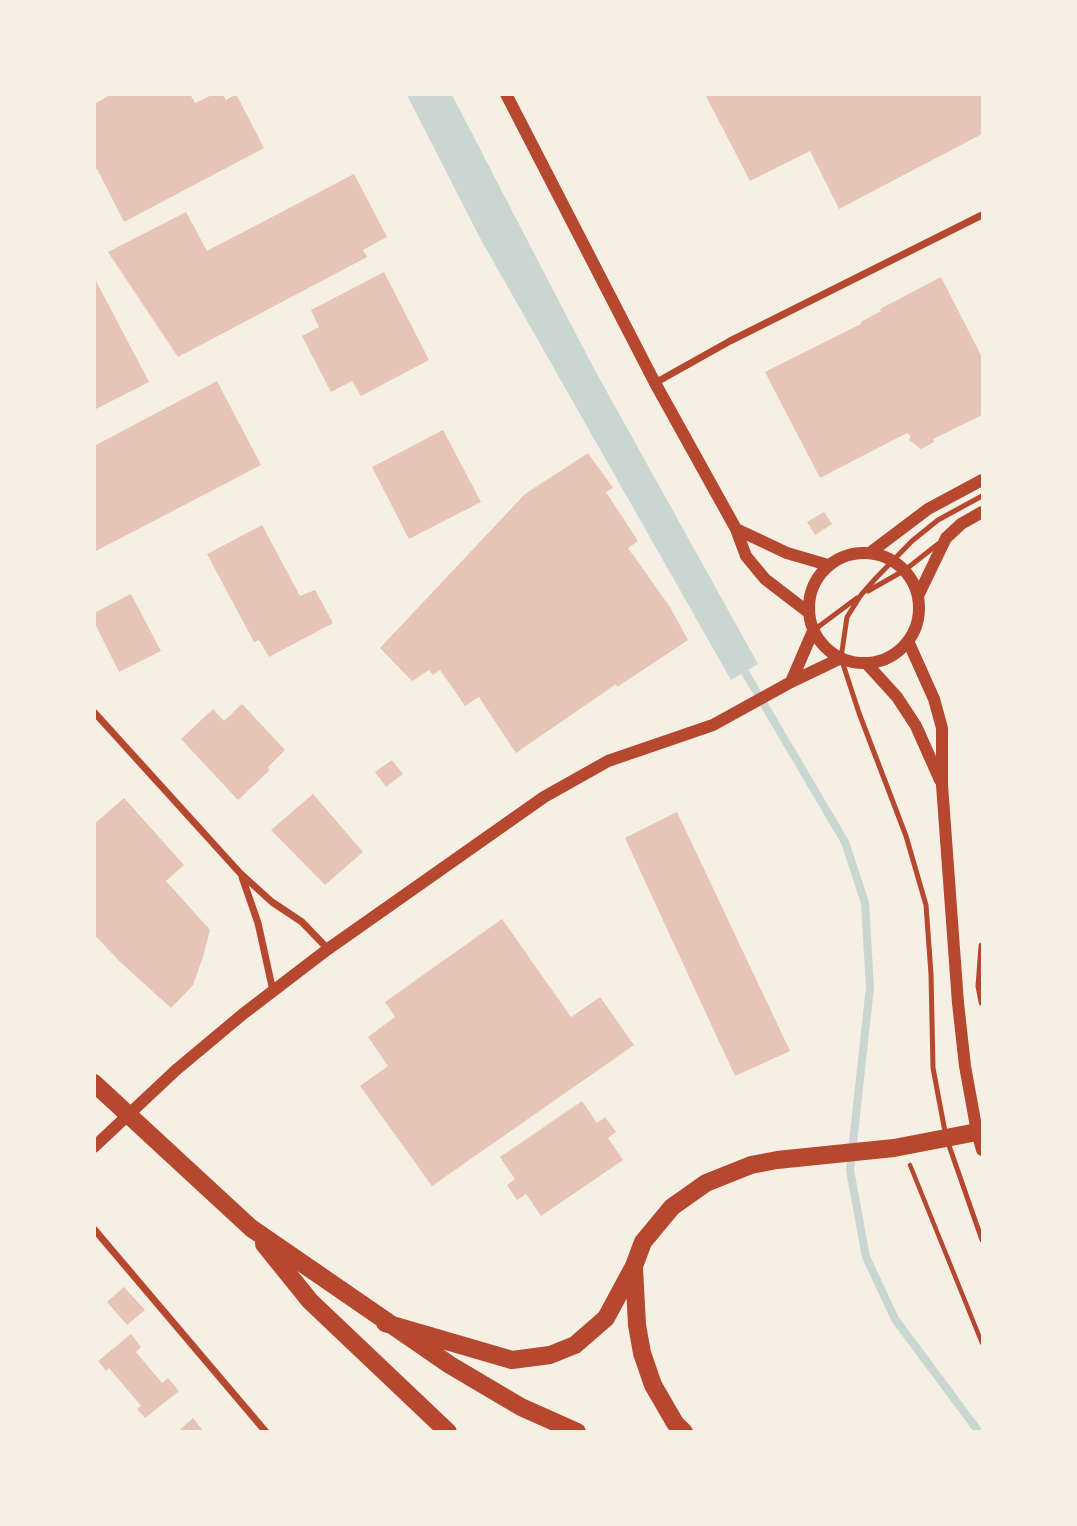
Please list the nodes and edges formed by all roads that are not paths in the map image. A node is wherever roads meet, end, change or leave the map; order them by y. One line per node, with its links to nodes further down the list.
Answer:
1 (506, 94): 3 (street)
2 (982, 215): 3 (street)
3 (655, 383): 7 (street)
4 (982, 480): 9 (street)
5 (982, 496): 10 (lane)
6 (982, 512): 8 (street)
7 (736, 529): 11 (street); 15 (street)
8 (946, 538): 12 (lane); 14 (street)
9 (871, 552): 10 (street); 11 (street)
10 (893, 560): 12 (street); 13 (lane)
11 (828, 565): 15 (street)
12 (905, 570): 13 (lane); 14 (street)
13 (861, 595): 16 (lane); 18 (lane)
14 (919, 596): 17 (street)
15 (808, 612): 16 (street)
16 (813, 631): 18 (street); 20 (street)
17 (908, 641): 19 (street); 22 (street)
18 (841, 658): 19 (street); 20 (street); 30 (lane)
19 (866, 663): 22 (street)
20 (791, 682): 25 (street)
21 (94, 712): 23 (street)
22 (942, 785): 29 (street)
23 (240, 873): 25 (street); 26 (street)
24 (982, 946): 27 (street)
25 (328, 949): 26 (street)
26 (273, 991): 31 (street)
27 (982, 1002)
28 (94, 1083): 33 (main road)
29 (977, 1132): 30 (main road); 32 (street)
30 (946, 1137): 35 (lane); 36 (main road)
31 (94, 1147)
32 (982, 1150)
33 (251, 1228): 37 (main road); 39 (main road)
34 (94, 1229): 38 (street)
35 (982, 1240)
36 (634, 1266): 37 (main road); 41 (main road)
37 (385, 1323): 40 (main road)
38 (266, 1432)
39 (448, 1432)
40 (577, 1432)
41 (684, 1432)

